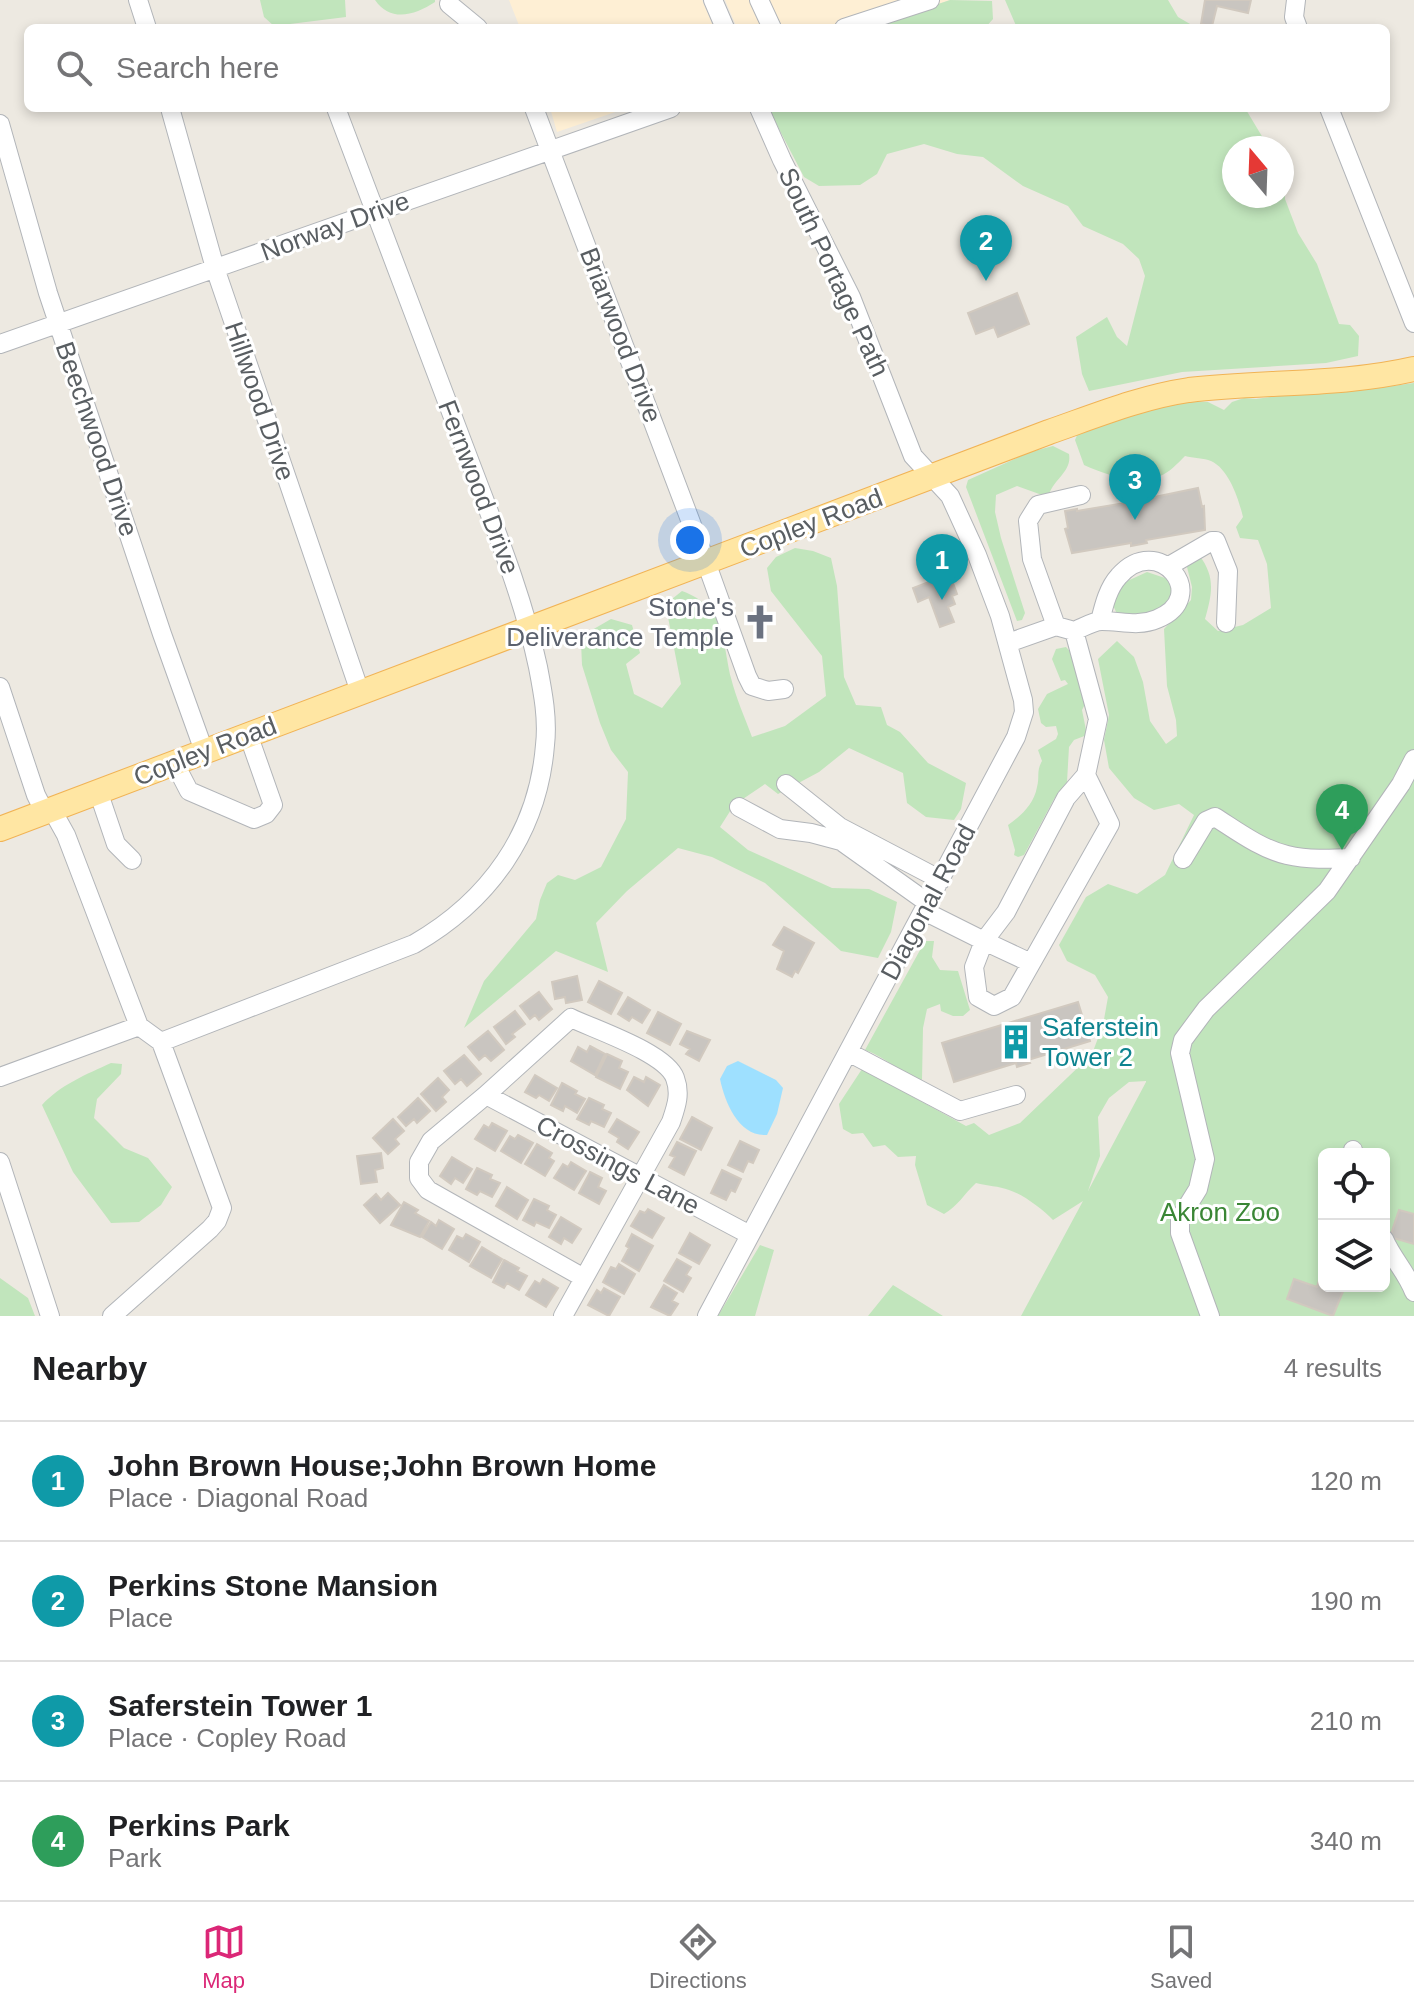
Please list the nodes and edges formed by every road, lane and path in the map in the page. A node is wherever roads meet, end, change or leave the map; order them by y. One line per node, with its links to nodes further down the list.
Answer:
1 (138, 0): 7 (street)
2 (713, 0): 9 (street)
3 (759, 0): 10 (street)
4 (930, 0): 11 (street)
5 (1296, 0): 12 (street)
6 (449, 4): 8 (street)
7 (146, 24)
8 (473, 24)
9 (723, 24)
10 (770, 24)
11 (856, 24)
12 (1297, 24)
13 (171, 112): 22 (street, Hillwood Drive)
14 (338, 112): 21 (street, Fernwood Drive)
15 (536, 112): 20 (street, Briarwood Drive)
16 (660, 112): 20 (street, Norway Drive)
17 (761, 112): 27 (street, South Portage Path)
18 (1331, 112): 24 (street)
19 (0, 124): 23 (street, Beechwood Drive)
20 (552, 151): 21 (street, Norway Drive); 29 (street, Briarwood Drive)
21 (375, 211): 22 (street, Norway Drive); 33 (street, Fernwood Drive)
22 (215, 268): 23 (street, Norway Drive); 38 (street, Hillwood Drive)
23 (58, 323): 25 (street, Norway Drive); 40 (street, Beechwood Drive)
24 (1414, 323)
25 (0, 344)
26 (1414, 369): 27 (main road, Copley Road)
27 (933, 476): 29 (main road, Copley Road); 35 (street, Diagonal Road)
28 (1081, 495): 34 (street)
29 (706, 562): 33 (main road, Copley Road); 37 (street, Briarwood Drive)
30 (1169, 566): 31 (street); 31 (street); 32 (street)
31 (1100, 621): 34 (street)
32 (1226, 623)
33 (530, 627): 38 (main road, Copley Road); 57 (street, Fernwood Drive)
34 (1065, 629): 35 (street); 43 (street)
35 (1008, 643): 52 (street, Diagonal Road)
36 (0, 687): 47 (street)
37 (784, 689)
38 (360, 692): 39 (main road, Copley Road)
39 (248, 734): 40 (main road, Copley Road); 42 (street)
40 (204, 751): 42 (main road, Copley Road)
41 (1414, 759): 49 (street)
42 (174, 762): 45 (main road, Copley Road)
43 (1086, 775): 54 (street); 55 (street)
44 (786, 784): 52 (street)
45 (98, 791): 47 (main road, Copley Road); 51 (street)
46 (739, 807): 53 (street)
47 (47, 810): 48 (main road, Copley Road); 56 (street)
48 (0, 829)
49 (1351, 858): 50 (street); 72 (street)
50 (1183, 859)
51 (132, 860)
52 (941, 880): 53 (street, Diagonal Road)
53 (926, 907): 54 (street); 58 (street, Diagonal Road)
54 (984, 941): 55 (street); 55 (street)
55 (1031, 963)
56 (139, 1026): 57 (street); 59 (street)
57 (161, 1042): 69 (street)
58 (848, 1052): 61 (street); 64 (street, Diagonal Road)
59 (0, 1077)
60 (486, 1095): 63 (street, Crossings Lane); 63 (street); 66 (street)
61 (1016, 1095)
62 (0, 1162): 68 (street)
63 (640, 1177): 64 (street, Crossings Lane); 66 (street)
64 (750, 1235): 71 (street, Diagonal Road)
65 (1390, 1250): 67 (street)
66 (584, 1278): 70 (street)
67 (1414, 1292)
68 (50, 1316)
69 (112, 1316)
70 (563, 1316)
71 (707, 1316)
72 (1210, 1316)

